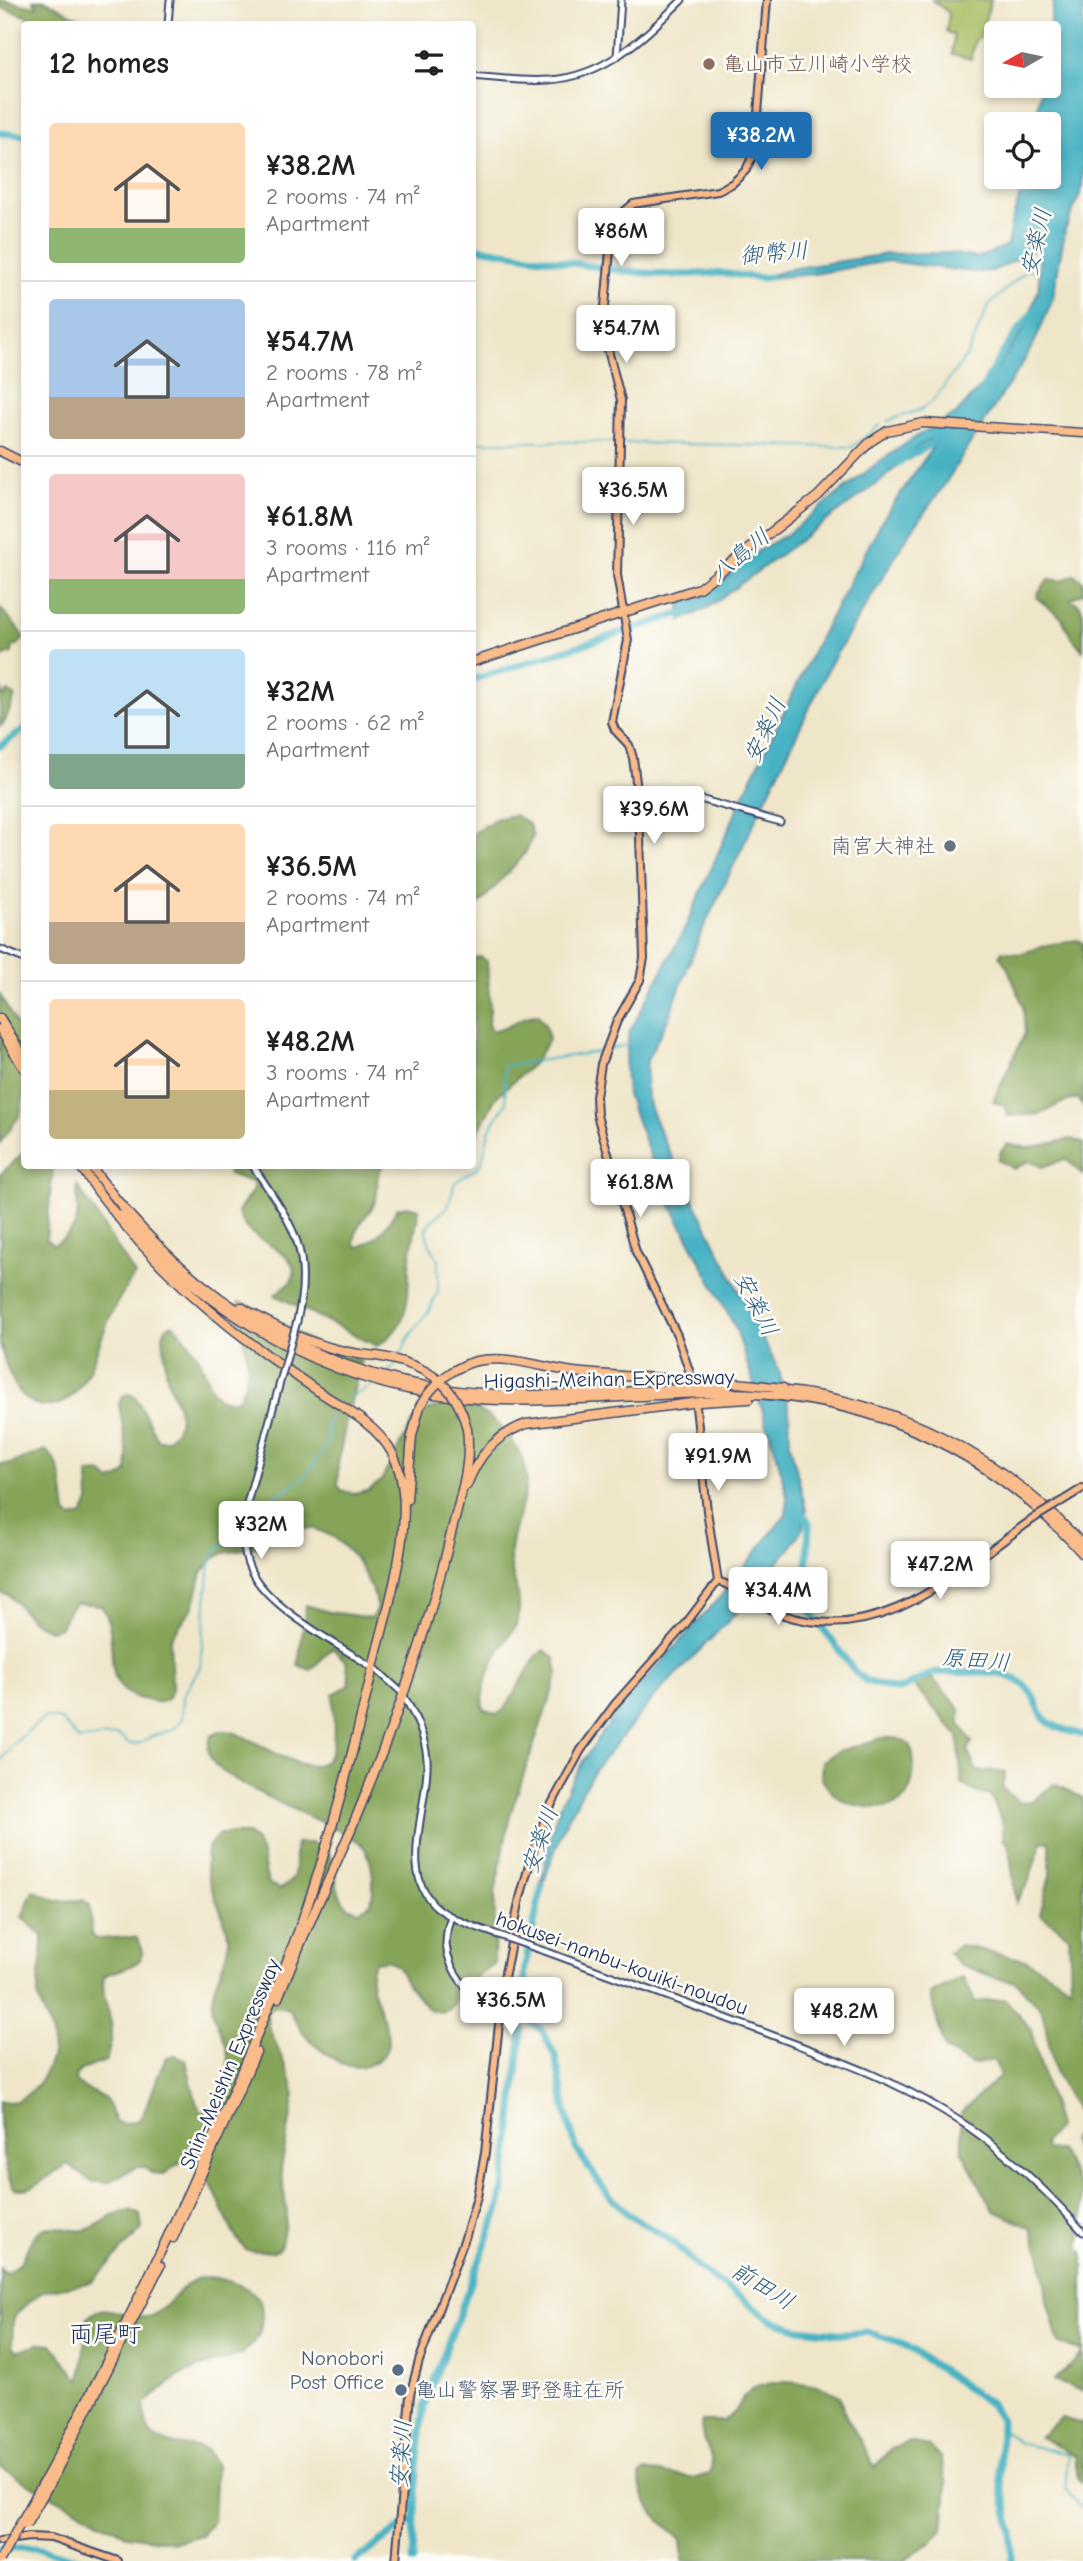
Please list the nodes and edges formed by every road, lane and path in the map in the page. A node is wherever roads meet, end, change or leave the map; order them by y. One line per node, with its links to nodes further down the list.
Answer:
1 (170, 0): 5 (street)
2 (621, 0): 6 (street)
3 (682, 0): 6 (street)
4 (767, 0): 11 (main road)
5 (168, 21)
6 (617, 57): 7 (street)
7 (476, 76)
8 (1083, 433): 11 (highway)
9 (0, 451): 10 (highway)
10 (21, 462)
11 (625, 614): 12 (highway); 13 (main road)
12 (476, 662)
13 (638, 797): 14 (street); 26 (main road)
14 (778, 821)
15 (0, 949): 16 (street)
16 (21, 958)
17 (0, 1018): 19 (highway)
18 (0, 1029): 20 (highway)
19 (21, 1052)
20 (21, 1064)
21 (85, 1169): 27 (highway, Higashi-Meihan Expressway)
22 (85, 1169): 36 (highway)
23 (94, 1169): 25 (highway, Higashi-Meihan Expressway)
24 (255, 1169): 36 (street, bridge)
25 (138, 1225): 27 (highway, Higashi-Meihan Expressway); 34 (highway, bridge)
26 (690, 1373)
27 (371, 1376): 28 (highway, Higashi-Meihan Expressway)
28 (730, 1390): 29 (highway, Higashi-Meihan Expressway); 34 (highway); 36 (highway, bridge)
29 (803, 1394): 32 (highway, Higashi-Meihan Expressway); 33 (highway, Higashi-Meihan Expressway)
30 (696, 1407): 35 (main road)
31 (1083, 1488): 35 (main road, bridge)
32 (1083, 1545)
33 (1083, 1554)
34 (444, 1562): 41 (highway, Shin-Meishin Expressway)
35 (722, 1582): 40 (main road)
36 (374, 1666): 37 (street); 41 (highway, Shin-Meishin Expressway)
37 (400, 1691)
38 (405, 1698): 39 (street, hokusei-nanbu-kouiki-noudou)
39 (451, 1916): 40 (street); 42 (street, hokusei-nanbu-kouiki-noudou, bridge)
40 (499, 2012): 48 (main road)
41 (188, 2199): 43 (highway, Shin-Meishin Expressway)
42 (1083, 2232)
43 (54, 2468): 45 (highway, Shin-Meishin Expressway, bridge); 46 (highway, Shin-Meishin Expressway, bridge)
44 (0, 2541): 47 (main road)
45 (0, 2560)
46 (6, 2561)
47 (118, 2561)
48 (396, 2561)

